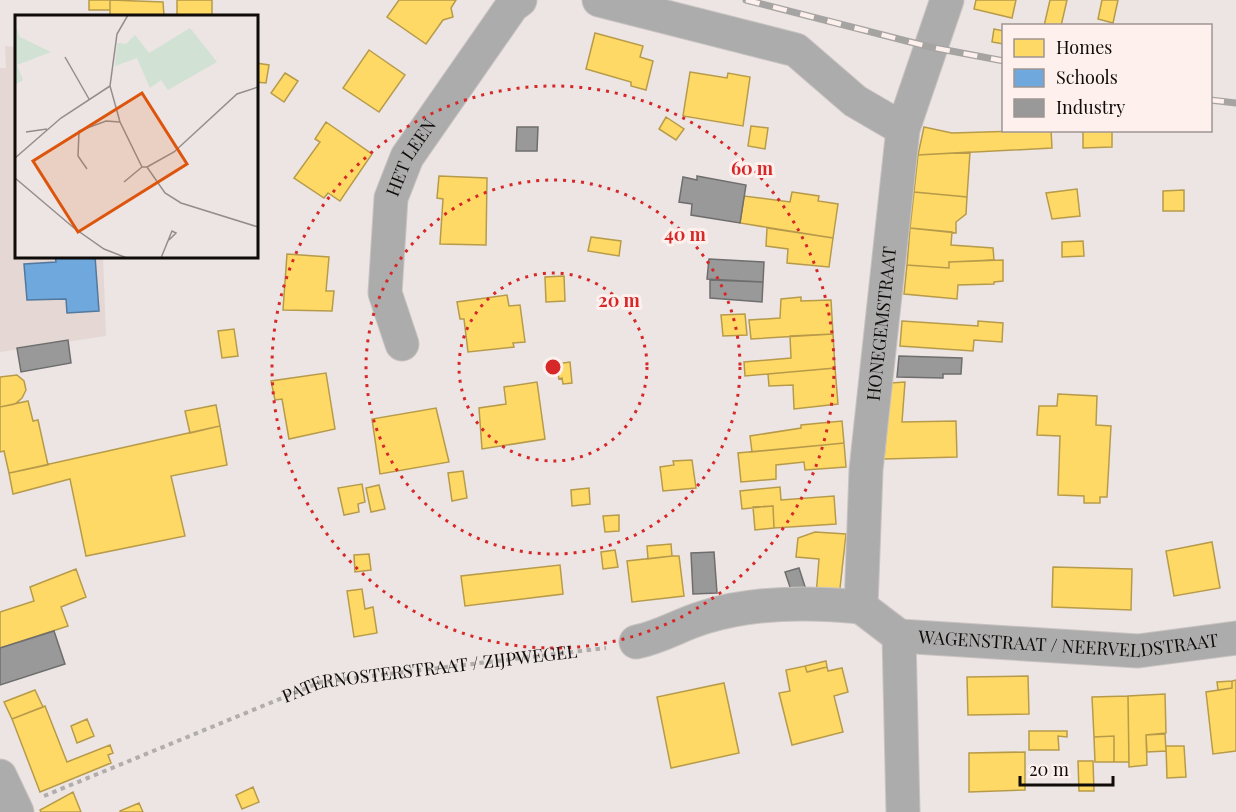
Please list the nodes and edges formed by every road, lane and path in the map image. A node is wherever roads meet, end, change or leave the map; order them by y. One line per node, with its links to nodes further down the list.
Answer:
1 (520, 0): 5 (street, HET LEEN)
2 (599, 0): 4 (street)
3 (947, 0): 4 (street, HONEGEMSTRAAT)
4 (903, 129): 6 (street, HONEGEMSTRAAT)
5 (402, 344)
6 (861, 607): 7 (street); 9 (street)
7 (899, 636): 8 (street, WAGENSTRAAT / NEERVELDSTRAAT); 12 (street)
8 (1236, 638)
9 (636, 642): 11 (path, PATERNOSTERSTRAAT / ZIJPWEGEL)
10 (0, 776): 11 (street)
11 (17, 810)
12 (903, 812)

